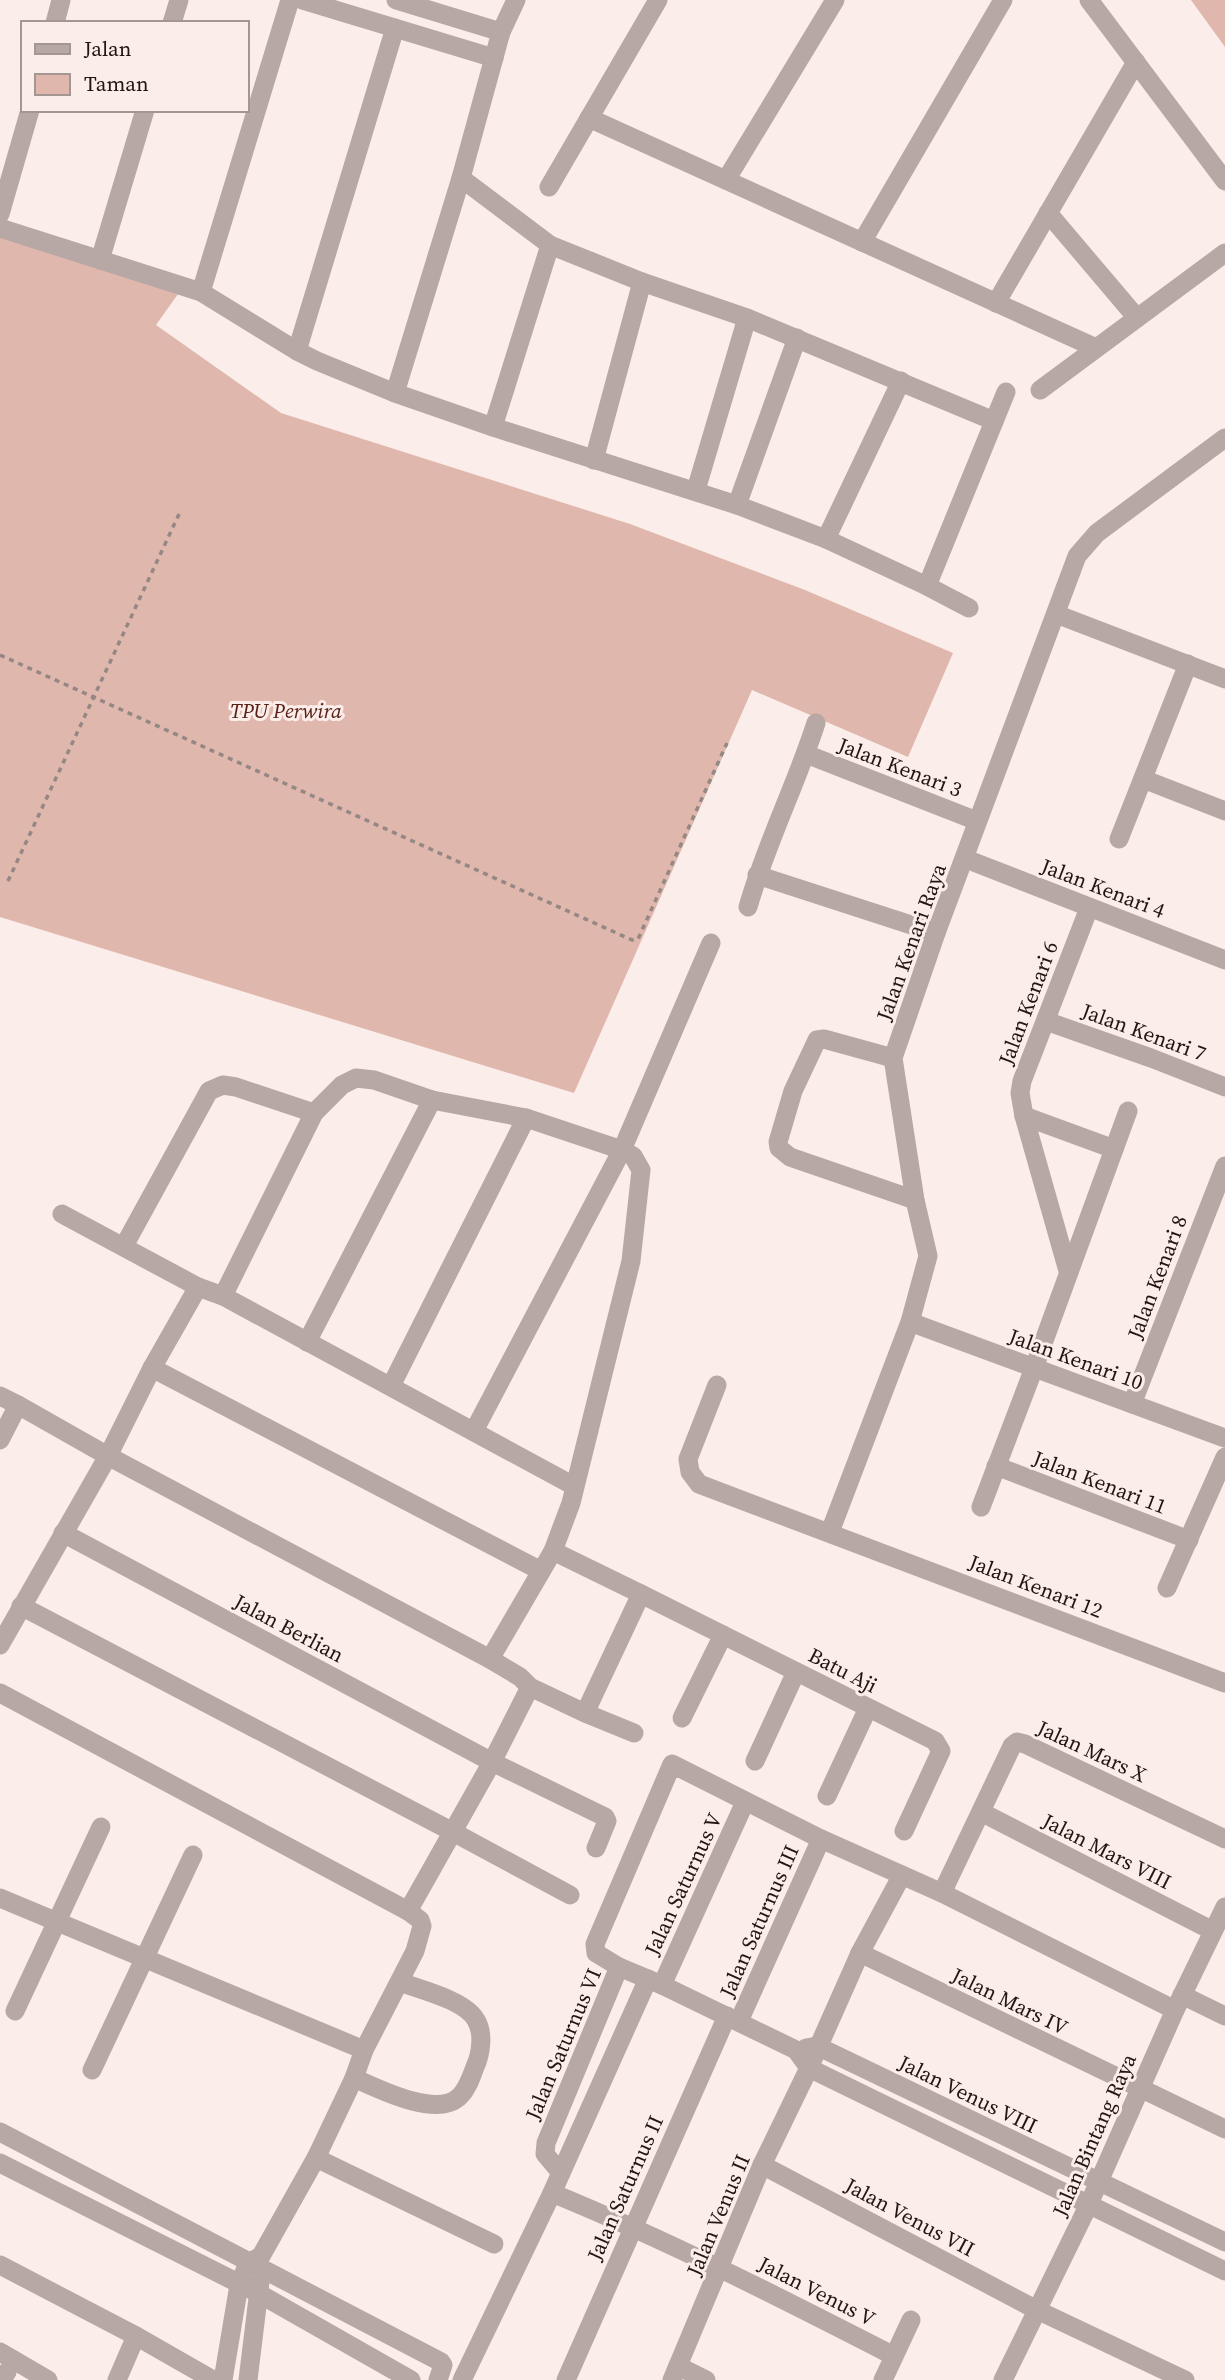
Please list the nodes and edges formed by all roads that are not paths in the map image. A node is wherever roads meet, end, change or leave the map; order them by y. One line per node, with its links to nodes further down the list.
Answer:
1 (61, 0): 11 (street)
2 (179, 0): 12 (street)
3 (290, 0): 32 (street)
4 (302, 0): 13 (street)
5 (516, 0): 14 (street)
6 (658, 0): 19 (street)
7 (835, 0): 21 (street)
8 (1003, 0): 27 (street)
9 (1089, 0): 16 (street)
10 (402, 1): 14 (street)
11 (56, 21)
12 (173, 21)
13 (395, 28): 15 (street); 38 (street)
14 (501, 32): 15 (street)
15 (494, 58): 20 (street)
16 (1136, 62): 22 (street); 24 (street)
17 (29, 112): 25 (street)
18 (144, 112): 30 (street)
19 (589, 118): 21 (street); 23 (street)
20 (461, 178): 28 (street); 42 (street)
21 (726, 180): 27 (street)
22 (1225, 181)
23 (549, 187)
24 (1048, 213): 33 (street); 35 (street)
25 (0, 214)
26 (0, 228): 30 (street)
27 (862, 242): 33 (street)
28 (550, 245): 31 (street); 44 (street)
29 (1225, 253): 35 (street)
30 (100, 260): 32 (street)
31 (642, 282): 34 (street); 46 (street)
32 (201, 292): 38 (street)
33 (996, 303): 37 (street)
34 (747, 318): 36 (street); 47 (street)
35 (1137, 318): 37 (street)
36 (797, 338): 39 (street); 48 (street)
37 (1096, 348): 40 (street)
38 (297, 351): 42 (street)
39 (901, 381): 43 (street); 49 (street)
40 (1040, 390)
41 (1006, 391): 43 (street)
42 (395, 393): 44 (street)
43 (994, 421): 50 (street)
44 (493, 427): 46 (street)
45 (1225, 438): 52 (street, Jalan Kenari Raya)
46 (594, 460): 47 (street)
47 (696, 490): 48 (street)
48 (737, 505): 49 (street)
49 (826, 539): 50 (street)
50 (927, 586): 51 (street)
51 (969, 608)
52 (1056, 614): 53 (street); 59 (street, Jalan Kenari Raya)
53 (1188, 664): 54 (street); 57 (street)
54 (1225, 678)
55 (816, 723): 56 (street, Jalan Kenari 3)
56 (806, 754): 59 (street, Jalan Kenari 3); 62 (street, Jalan Kenari 3)
57 (1143, 779): 58 (street); 60 (street)
58 (1225, 811)
59 (977, 821): 61 (street, Jalan Kenari Raya)
60 (1119, 839)
61 (966, 859): 64 (street, Jalan Kenari 4); 65 (street, Jalan Kenari Raya)
62 (757, 875): 63 (street, Jalan Kenari 3); 65 (street)
63 (747, 907)
64 (1089, 908): 67 (street, Jalan Kenari 4); 68 (street, Jalan Kenari 6)
65 (936, 933): 69 (street, Jalan Kenari Raya)
66 (710, 943): 77 (street)
67 (1225, 960)
68 (1046, 1021): 70 (street, Jalan Kenari 7); 74 (street, Jalan Kenari 6)
69 (893, 1058): 79 (street, Jalan Kenari Raya); 79 (street)
70 (1225, 1087)
71 (432, 1100): 73 (street); 75 (street); 86 (street)
72 (1128, 1111): 76 (street)
73 (314, 1113): 81 (street); 84 (street)
74 (1024, 1116): 76 (street); 82 (street, Jalan Kenari 6)
75 (526, 1118): 77 (street); 90 (street)
76 (1114, 1149): 82 (street)
77 (622, 1150): 94 (street); 100 (street)
78 (1225, 1166): 92 (street, Jalan Kenari 8)
79 (915, 1200): 85 (street, Jalan Kenari Raya)
80 (62, 1214): 81 (street)
81 (124, 1246): 83 (street)
82 (1068, 1271): 88 (street)
83 (198, 1287): 84 (street); 87 (street)
84 (223, 1296): 86 (street)
85 (911, 1322): 88 (street, Jalan Kenari 10); 102 (street, Jalan Kenari Raya)
86 (307, 1342): 90 (street)
87 (152, 1368): 97 (street); 106 (street)
88 (1034, 1368): 92 (street, Jalan Kenari 10); 99 (street)
89 (717, 1385): 102 (street, Jalan Kenari 12)
90 (391, 1386): 94 (street)
91 (0, 1396): 93 (street)
92 (1132, 1404): 95 (street, Jalan Kenari 10)
93 (18, 1405): 96 (street); 97 (street)
94 (474, 1432): 100 (street)
95 (1225, 1438)
96 (0, 1440)
97 (108, 1456): 103 (street); 112 (street)
98 (1225, 1457): 104 (street)
99 (996, 1466): 101 (street); 104 (street, Jalan Kenari 11)
100 (574, 1486): 105 (street)
101 (981, 1507)
102 (830, 1532): 114 (street, Jalan Kenari 12)
103 (63, 1533): 109 (street); 122 (street, Jalan Berlian)
104 (1189, 1540): 107 (street)
105 (553, 1551): 106 (street); 108 (street, Batu Aji)
106 (541, 1571): 112 (street)
107 (1167, 1588)
108 (641, 1594): 110 (street, Batu Aji); 118 (street)
109 (21, 1606): 111 (street); 127 (street)
110 (723, 1635): 113 (street, Batu Aji); 119 (street)
111 (0, 1644)
112 (490, 1659): 115 (street)
113 (796, 1672): 117 (street, Batu Aji); 121 (street)
114 (1225, 1683)
115 (530, 1687): 118 (street); 122 (street)
116 (0, 1693): 138 (street)
117 (868, 1708): 123 (street); 128 (street, Batu Aji)
118 (585, 1713): 120 (street)
119 (682, 1718)
120 (634, 1733)
121 (755, 1761)
122 (492, 1762): 127 (street); 131 (street, Jalan Berlian)
123 (827, 1796)
124 (745, 1802): 129 (street); 143 (street); 145 (street, Jalan Saturnus V)
125 (981, 1812): 130 (street, Jalan Mars X); 134 (street, Jalan Mars X); 140 (street, Jalan Mars VIII)
126 (101, 1827): 139 (street)
127 (453, 1832): 135 (street); 138 (street)
128 (904, 1832)
129 (821, 1839): 133 (street); 149 (street, Jalan Saturnus III)
130 (1225, 1839)
131 (597, 1849)
132 (193, 1855): 142 (street)
133 (902, 1875): 134 (street); 141 (street, Jalan Venus II)
134 (942, 1893): 146 (street)
135 (570, 1895)
136 (0, 1898): 139 (street)
137 (1225, 1907): 140 (street, Jalan Bintang Raya)
138 (408, 1911): 144 (street)
139 (57, 1923): 142 (street); 147 (street)
140 (1213, 1931): 146 (street, Jalan Bintang Raya)
141 (860, 1953): 150 (street, Jalan Venus II); 156 (street, Jalan Mars IV)
142 (145, 1958): 151 (street); 154 (street)
143 (620, 1967): 145 (street); 163 (street, Jalan Saturnus VI)
144 (400, 1982): 151 (street); 155 (street)
145 (655, 1982): 149 (street); 163 (street, Jalan Saturnus V)
146 (1179, 2003): 148 (street); 156 (street, Jalan Bintang Raya)
147 (15, 2011)
148 (1225, 2016)
149 (733, 2018): 152 (street); 167 (street, Jalan Saturnus II)
150 (817, 2046): 152 (street); 153 (street, Jalan Venus II); 164 (street, Jalan Venus VIII)
151 (364, 2050): 155 (street)
152 (796, 2050): 153 (street)
153 (809, 2068): 162 (street, Jalan Venus II); 166 (street)
154 (92, 2070)
155 (354, 2078): 160 (street)
156 (1140, 2090): 157 (street, Jalan Mars IV); 164 (street, Jalan Bintang Raya)
157 (1225, 2129)
158 (0, 2132): 159 (street)
159 (19, 2143): 161 (street); 170 (street)
160 (316, 2158): 169 (street); 170 (street)
161 (4, 2165): 174 (street)
162 (762, 2165): 172 (street, Jalan Venus II); 176 (street, Jalan Venus VII)
163 (561, 2173): 165 (street, Jalan Saturnus V)
164 (1098, 2182): 166 (street, Jalan Bintang Raya); 168 (street, Jalan Venus VIII)
165 (552, 2193): 167 (street, Jalan Venus V); 189 (street, Jalan Saturnus V)
166 (1089, 2204): 173 (street); 176 (street, Jalan Bintang Raya)
167 (633, 2227): 172 (street, Jalan Venus V); 190 (street, Jalan Saturnus II)
168 (1225, 2242)
169 (494, 2244)
170 (257, 2263): 174 (street); 175 (street); 188 (street)
171 (0, 2265): 178 (street)
172 (721, 2267): 180 (street, Jalan Venus V); 181 (street, Jalan Venus II)
173 (1225, 2271)
174 (239, 2285): 175 (street); 185 (street)
175 (258, 2293): 186 (street); 187 (street)
176 (1037, 2310): 193 (street, Jalan Bintang Raya); 194 (street, Jalan Venus VII)
177 (911, 2320): 180 (street)
178 (136, 2336): 183 (street); 184 (street)
179 (0, 2352): 182 (street)
180 (894, 2356): 192 (street)
181 (675, 2373): 191 (street)
182 (48, 2380)
183 (117, 2380)
184 (213, 2380)
185 (223, 2380)
186 (248, 2380)
187 (411, 2380)
188 (438, 2380)
189 (462, 2380)
190 (566, 2380)
191 (706, 2380)
192 (883, 2380)
193 (1003, 2380)
194 (1185, 2380)

